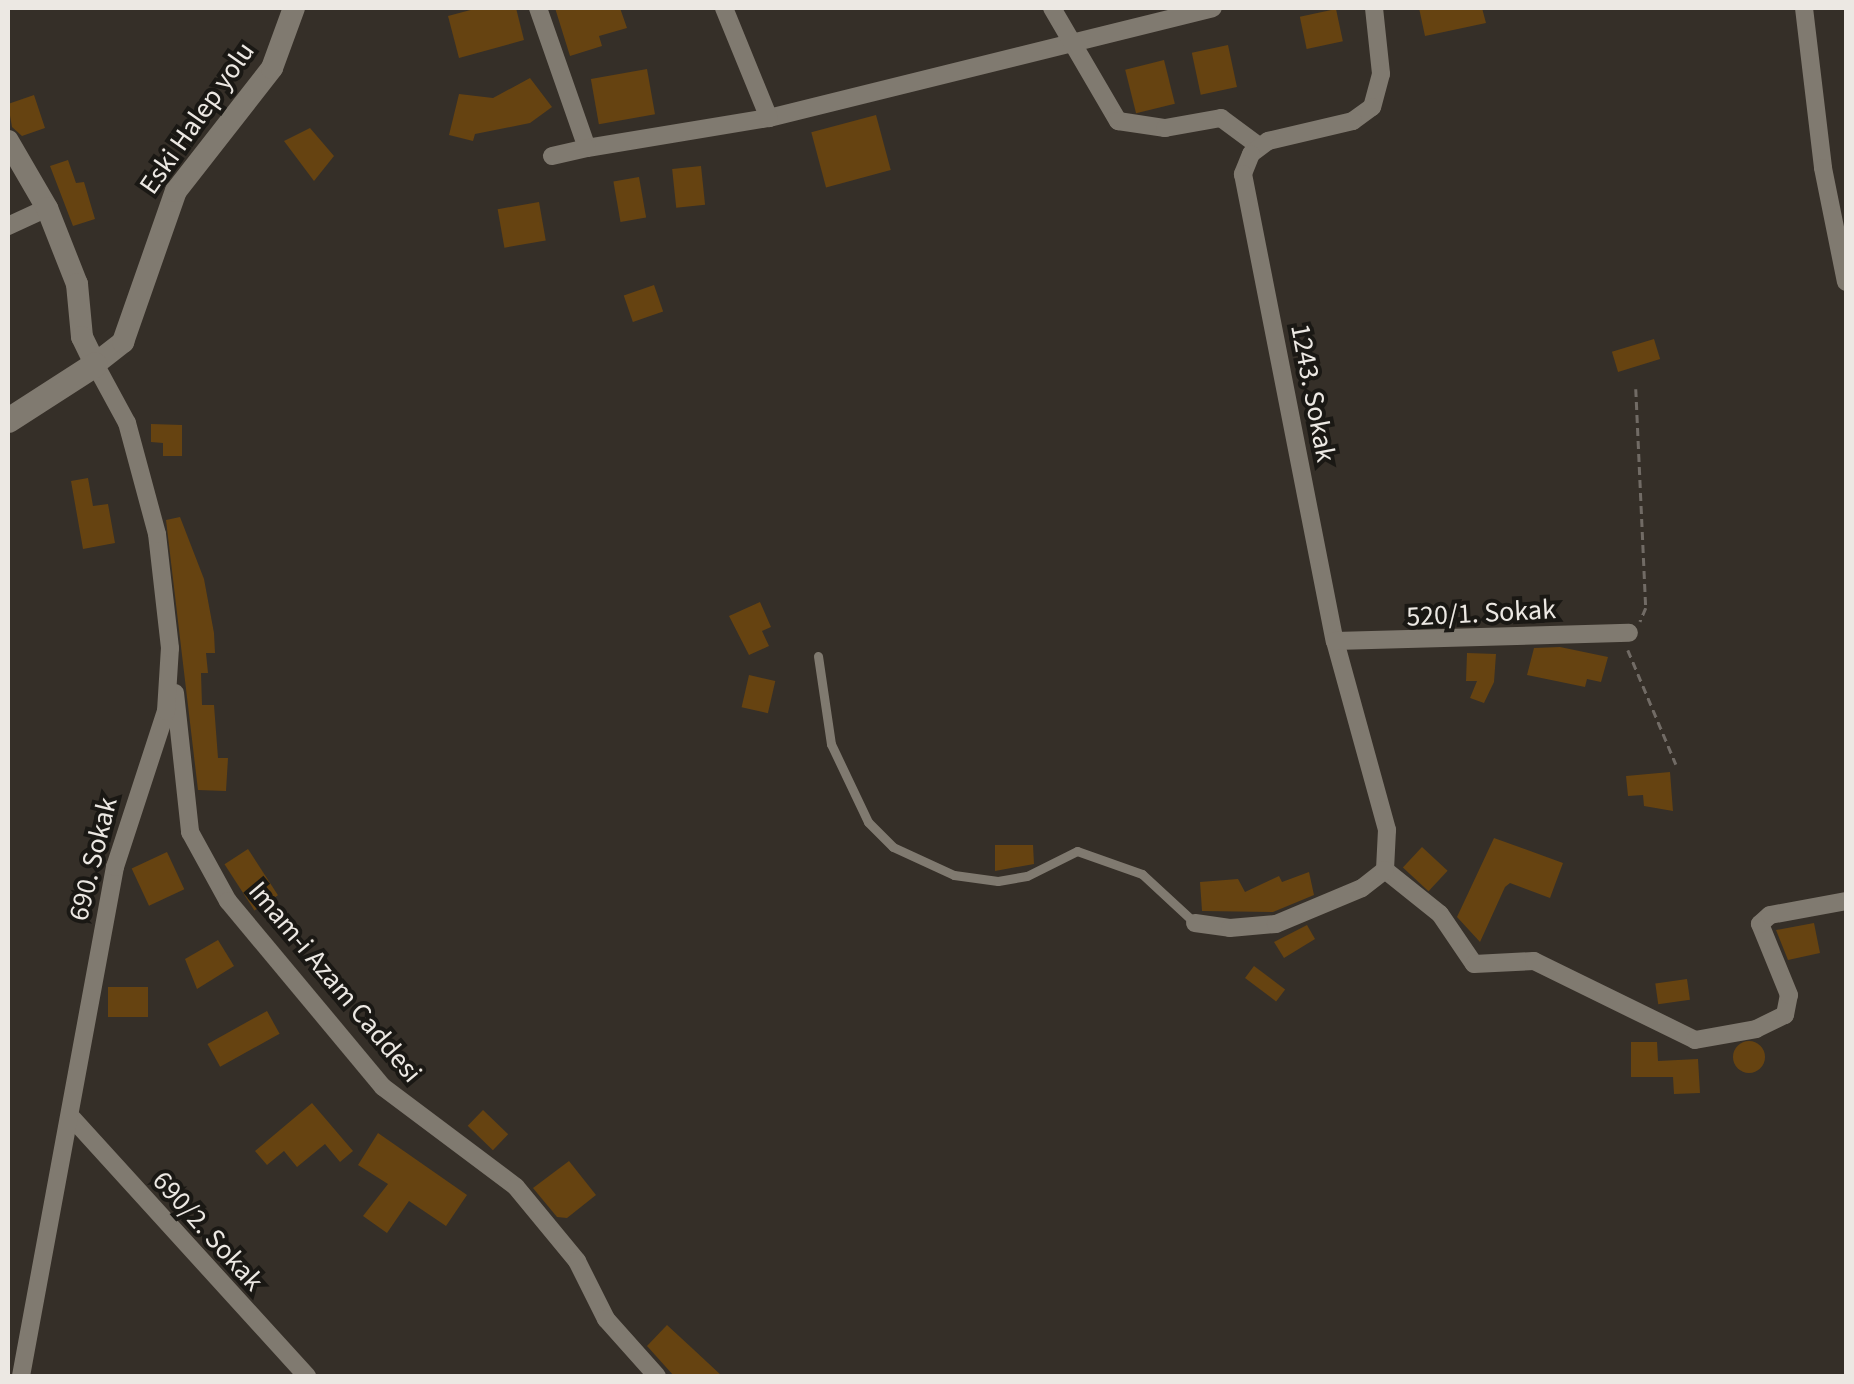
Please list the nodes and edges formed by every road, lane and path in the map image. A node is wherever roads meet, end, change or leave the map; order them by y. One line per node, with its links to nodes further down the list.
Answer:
1 (294, 8): 17 (street, Eski Halep yolu)
2 (538, 8): 12 (street)
3 (724, 8): 9 (street)
4 (1052, 8): 8 (street)
5 (1214, 8): 8 (street)
6 (1374, 8): 11 (street)
7 (1804, 8): 16 (street)
8 (1069, 45): 9 (street); 11 (street)
9 (769, 118): 12 (street)
10 (8, 141): 14 (street)
11 (1259, 146): 21 (street, 1243. Sokak)
12 (587, 148): 13 (street)
13 (552, 156)
14 (47, 208): 15 (street); 17 (street)
15 (8, 226)
16 (1846, 282)
17 (95, 364): 19 (main road); 22 (street, 690. Sokak)
18 (1636, 390): 20 (path)
19 (8, 420)
20 (1630, 634): 21 (street, 520/1. Sokak); 24 (path)
21 (1335, 641): 25 (street, 1243. Sokak)
22 (170, 648): 28 (street, 690. Sokak); 31 (street, Imam-i Azam Caddesi)
23 (818, 656): 27 (lane)
24 (1676, 764)
25 (1386, 870): 26 (street); 27 (street)
26 (1846, 901)
27 (1194, 922)
28 (72, 1119): 29 (street, 690. Sokak); 30 (street, 690/2. Sokak)
29 (21, 1376)
30 (307, 1376)
31 (657, 1376)

